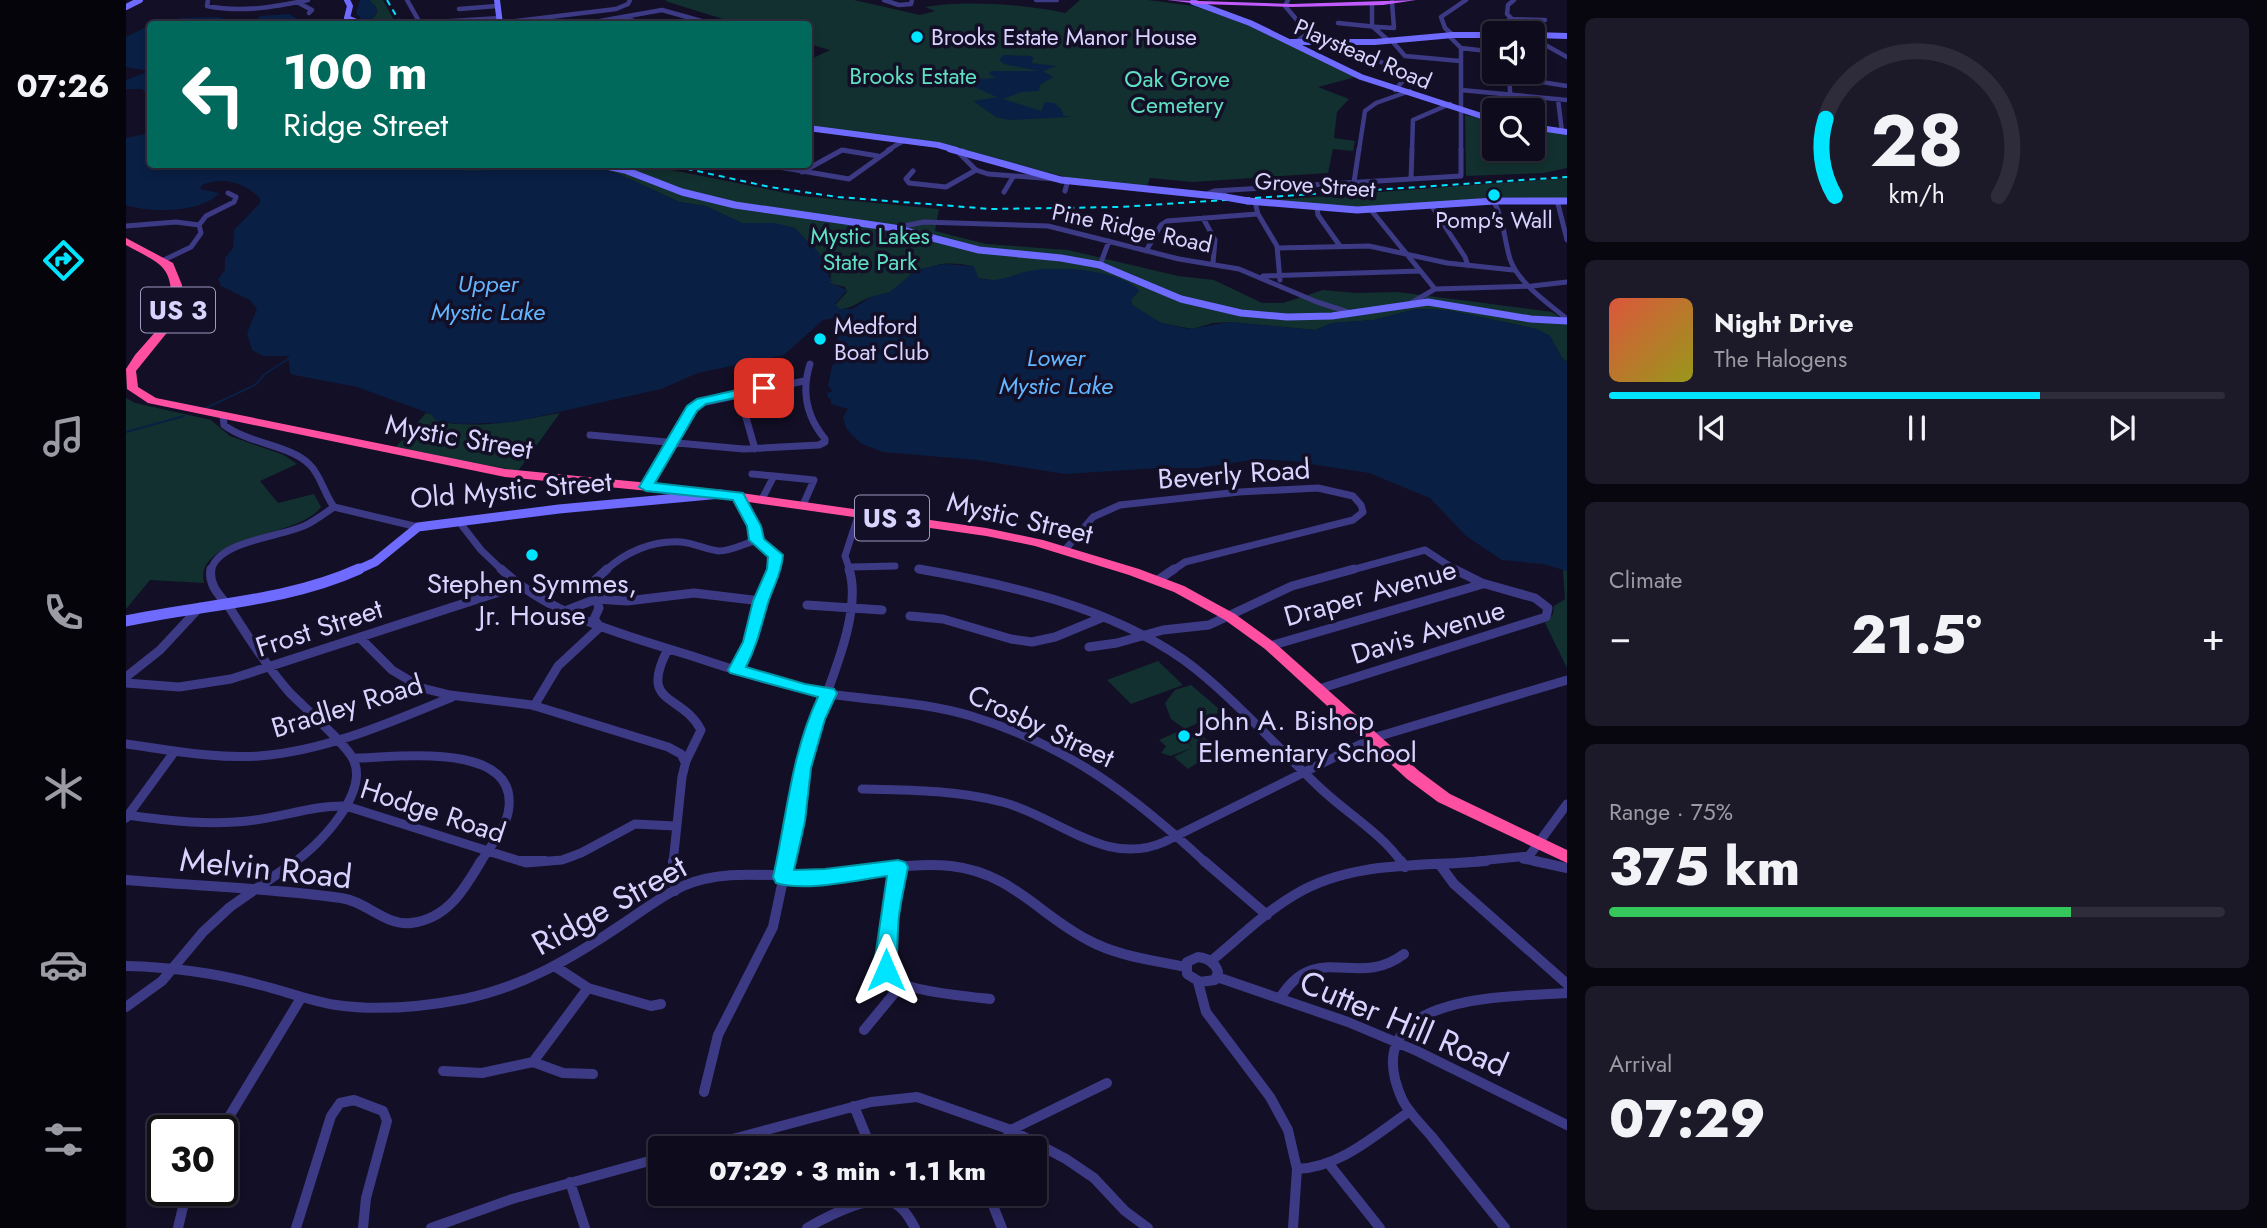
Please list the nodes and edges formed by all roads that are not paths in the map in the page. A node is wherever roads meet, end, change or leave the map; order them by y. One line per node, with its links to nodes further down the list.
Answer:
1 (140, 0): 25 (main road)
2 (208, 0): 24 (street)
3 (258, 0): 24 (street)
4 (307, 0): 16 (street)
5 (347, 0): 32 (main road)
6 (407, 0): 33 (street)
7 (630, 0): 35 (street)
8 (884, 0): 17 (street)
9 (1037, 0): 10 (street)
10 (1057, 0)
11 (1170, 0): 18 (main road)
12 (1413, 0): 15 (main road)
13 (1466, 0): 42 (street)
14 (1514, 0): 30 (street)
15 (1393, 1): 23 (main road); 40 (street)
16 (296, 2): 24 (street); 28 (street)
17 (911, 2)
18 (1192, 2): 19 (main road); 27 (main road, Playstead Road)
19 (1204, 2): 20 (main road); 27 (main road, Playstead Road)
20 (1233, 2): 22 (main road)
21 (497, 3): 26 (street); 34 (main road)
22 (1287, 3): 23 (main road); 47 (street)
23 (1371, 5): 40 (street)
24 (264, 7)
25 (126, 8)
26 (458, 9)
27 (1223, 11): 47 (main road, Playstead Road)
28 (309, 13)
29 (624, 18): 36 (street); 37 (street); 38 (street)
30 (1509, 19): 31 (street); 39 (street)
31 (1545, 20)
32 (354, 21)
33 (418, 21)
34 (500, 21)
35 (509, 21)
36 (605, 21)
37 (634, 21)
38 (701, 21)
39 (1511, 21)
40 (1376, 27): 41 (street); 46 (street)
41 (1341, 29)
42 (1451, 35): 43 (main road); 46 (main road); 49 (street)
43 (1482, 35)
44 (1567, 36): 45 (main road)
45 (1545, 37)
46 (1390, 41): 47 (main road); 53 (street)
47 (1293, 42): 57 (main road, Playstead Road)
48 (1545, 44): 51 (street)
49 (1461, 48): 50 (street); 53 (street)
50 (1482, 50)
51 (1567, 55)
52 (1369, 57): 57 (street)
53 (1460, 61): 58 (street)
54 (1545, 82): 56 (street)
55 (1510, 84): 59 (street)
56 (1567, 86)
57 (1403, 90): 63 (main road, Playstead Road); 82 (street)
58 (1461, 90): 59 (street); 64 (street)
59 (1510, 95): 60 (street); 61 (street)
60 (1510, 98)
61 (1558, 99): 62 (street); 68 (street)
62 (1567, 100)
63 (1447, 105): 64 (main road, Playstead Road); 80 (street)
64 (1461, 109): 65 (main road, Playstead Road); 80 (street)
65 (1482, 115)
66 (812, 129): 69 (main road, Grove Street)
67 (1545, 129): 68 (main road)
68 (1564, 132)
69 (905, 140): 70 (main road, Grove Street); 71 (street)
70 (963, 151): 76 (street); 81 (main road, Grove Street)
71 (878, 156): 72 (street); 78 (street)
72 (812, 166)
73 (616, 168): 100 (main road)
74 (782, 168): 78 (street)
75 (809, 168): 78 (street)
76 (976, 170): 77 (street); 79 (street, Grove Street)
77 (913, 171)
78 (802, 172)
79 (1013, 177): 81 (street, Grove Street); 84 (street)
80 (1411, 179): 82 (street)
81 (1064, 180): 83 (street); 86 (main road, Grove Street)
82 (1354, 182): 86 (street)
83 (1065, 191)
84 (1004, 192)
85 (228, 193): 95 (street)
86 (1207, 194): 89 (main road, Grove Street, bridge)
87 (1493, 200): 88 (main road, Grove Street); 91 (main road, Grove Street); 112 (street)
88 (1557, 200): 90 (main road, Grove Street); 101 (street)
89 (1251, 201): 92 (main road, Grove Street); 94 (street)
90 (1567, 201)
91 (1431, 205): 93 (main road, Grove Street); 111 (street)
92 (1317, 208): 93 (main road, Grove Street); 104 (street)
93 (1371, 210): 107 (street)
94 (1257, 214): 96 (street); 105 (street)
95 (206, 216): 97 (street); 98 (street)
96 (1203, 218): 106 (street); 109 (street)
97 (176, 222): 98 (street); 99 (street)
98 (198, 225): 108 (street)
99 (126, 226)
100 (894, 228): 103 (street, Pine Ridge Road); 110 (main road)
101 (1567, 240)
102 (126, 241): 108 (highway, US 3)
103 (1109, 241): 106 (street, Pine Ridge Road); 110 (street)
104 (1340, 246): 105 (street); 107 (street)
105 (1278, 248): 114 (street)
106 (1146, 251): 109 (street, Pine Ridge Road)
107 (1406, 253): 111 (street); 113 (street)
108 (164, 260): 124 (highway, US 3)
109 (1213, 263): 115 (street, Pine Ridge Road)
110 (1100, 265): 121 (main road)
111 (1468, 266): 112 (street)
112 (1513, 270): 118 (street)
113 (1420, 271): 114 (street); 119 (street)
114 (1279, 275): 115 (street); 117 (street)
115 (1259, 276): 117 (street, Pine Ridge Road)
116 (1567, 282): 118 (street)
117 (1281, 286): 121 (street, Pine Ridge Road)
118 (1532, 286): 119 (street); 122 (street)
119 (1435, 289): 120 (street)
120 (1411, 303): 121 (main road); 122 (main road)
121 (1354, 314)
122 (1567, 320)
123 (810, 364): 125 (street)
124 (128, 370): 126 (highway, US 3)
125 (804, 381): 127 (street); 131 (street)
126 (130, 385): 128 (highway, Mystic Street / US 3)
127 (739, 393): 130 (street); 131 (street)
128 (223, 416): 134 (highway, Mystic Street / US 3); 139 (street)
129 (590, 435): 130 (street)
130 (673, 443): 131 (street); 134 (street)
131 (755, 449)
132 (752, 474): 133 (street)
133 (775, 476): 137 (street); 138 (street)
134 (646, 487): 135 (highway, Mystic Street / US 3)
135 (721, 494): 136 (highway, Mystic Street / US 3); 141 (main road, Old Mystic Street)
136 (738, 496): 137 (highway, Mystic Street / US 3); 143 (street)
137 (762, 499): 138 (highway, Mystic Street / US 3)
138 (803, 505): 140 (highway, Mystic Street / US 3)
139 (334, 507): 142 (street, Old Mystic Street); 153 (street)
140 (859, 513): 144 (highway, Mystic Street / US 3); 146 (street)
141 (460, 523): 142 (main road, Old Mystic Street); 150 (street, Crosby Street)
142 (418, 527): 153 (main road)
143 (757, 540): 151 (street); 152 (street)
144 (1064, 551): 148 (highway, Mystic Street / US 3); 148 (street, Beverly Road)
145 (895, 566): 146 (street)
146 (849, 567): 156 (street)
147 (918, 569): 161 (street)
148 (1158, 580): 160 (highway, Mystic Street / US 3)
149 (1483, 583): 160 (street); 166 (street, Draper Avenue); 174 (street, Davis Avenue)
150 (521, 585): 158 (street, Crosby Street); 165 (street, Frost Street)
151 (596, 599): 152 (street); 158 (street); 163 (street)
152 (761, 601): 170 (street)
153 (226, 603): 155 (main road); 169 (street)
154 (807, 605): 156 (street)
155 (201, 606): 162 (main road); 171 (street)
156 (852, 607): 157 (street); 175 (street)
157 (881, 610)
158 (565, 611): 163 (street, Crosby Street)
159 (910, 616): 161 (street)
160 (1230, 617): 164 (street); 166 (highway, Mystic Street / US 3)
161 (1101, 618): 164 (street)
162 (126, 621)
163 (600, 627): 168 (street, Crosby Street); 177 (street)
164 (1142, 635): 167 (street); 184 (street)
165 (361, 639): 169 (street, Frost Street); 176 (street)
166 (1270, 646): 174 (highway, Mystic Street / US 3)
167 (1089, 647)
168 (668, 649): 170 (street, Crosby Street); 183 (street)
169 (270, 666): 173 (street, Frost Street); 179 (street)
170 (736, 670): 175 (street, Crosby Street)
171 (126, 677)
172 (1567, 680): 178 (street)
173 (126, 683)
174 (1319, 689): 178 (highway, Mystic Street / US 3)
175 (828, 693): 190 (street, Crosby Street); 199 (street)
176 (455, 696): 177 (street); 179 (street, Bradley Road)
177 (534, 706): 183 (street)
178 (1373, 738): 184 (street); 191 (highway, Mystic Street / US 3)
179 (334, 740): 181 (street, Bradley Road); 182 (street)
180 (126, 744): 181 (street, Bradley Road)
181 (175, 751): 188 (street)
182 (353, 758): 187 (street); 192 (street, Melvin Road)
183 (685, 762): 189 (street)
184 (1303, 773): 190 (street); 197 (street)
185 (862, 789): 190 (street)
186 (1567, 804): 191 (street)
187 (346, 806): 188 (street, Hodge Road); 192 (street, Hodge Road); 201 (street)
188 (127, 816)
189 (675, 827): 192 (street, Hodge Road); 202 (street)
190 (1175, 837): 203 (street, Crosby Street)
191 (1539, 844): 193 (highway, Mystic Street / US 3); 194 (street)
192 (487, 851): 201 (street, Melvin Road)
193 (1567, 857)
194 (1510, 858): 195 (street); 198 (street)
195 (1440, 864): 197 (street); 213 (street)
196 (898, 867): 199 (street, Ridge Street); 209 (street, Ridge Street); 212 (street)
197 (1405, 867): 203 (street)
198 (1567, 868)
199 (783, 877): 202 (street, Ridge Street); 227 (street)
200 (126, 880): 201 (street, Melvin Road)
201 (253, 891): 207 (street)
202 (675, 891): 208 (street, Ridge Street)
203 (1267, 915): 205 (street)
204 (1404, 954): 217 (street)
205 (1211, 961): 209 (street); 210 (street)
206 (126, 966): 207 (street, Ridge Street)
207 (174, 967): 216 (street, Ridge Street); 220 (street)
208 (555, 967): 214 (street); 216 (street, Ridge Street)
209 (1185, 967): 211 (street)
210 (1217, 977): 211 (street); 217 (street, Cutter Hill Road)
211 (1198, 982): 238 (street)
212 (902, 984): 218 (street); 221 (street)
213 (1567, 984)
214 (588, 988): 219 (street); 223 (street)
215 (1567, 993): 222 (street)
216 (301, 998): 230 (street)
217 (1280, 998): 222 (street, Cutter Hill Road)
218 (990, 999)
219 (661, 1004)
220 (126, 1007)
221 (864, 1030)
222 (1396, 1043): 229 (street); 231 (street, Cutter Hill Road)
223 (533, 1062): 224 (street); 225 (street)
224 (443, 1071)
225 (593, 1074)
226 (1107, 1083): 232 (street)
227 (704, 1092)
228 (854, 1106): 232 (street); 233 (street); 234 (street)
229 (1410, 1111): 237 (street); 255 (street)
230 (230, 1115)
231 (1567, 1125)
232 (1011, 1130): 235 (street); 252 (street)
233 (743, 1136)
234 (866, 1136)
235 (1008, 1136)
236 (648, 1161): 239 (street)
237 (1329, 1164): 238 (street); 254 (street)
238 (1297, 1169): 253 (street)
239 (570, 1182): 247 (street); 248 (street)
240 (183, 1206): 244 (street)
241 (855, 1206): 249 (street)
242 (898, 1206): 250 (street)
243 (994, 1206): 251 (street)
244 (178, 1228)
245 (296, 1228): 246 (street)
246 (363, 1228)
247 (431, 1228)
248 (585, 1228)
249 (807, 1228)
250 (915, 1228)
251 (1002, 1228)
252 (1147, 1228)
253 (1293, 1228)
254 (1380, 1228)
255 (1505, 1228)

